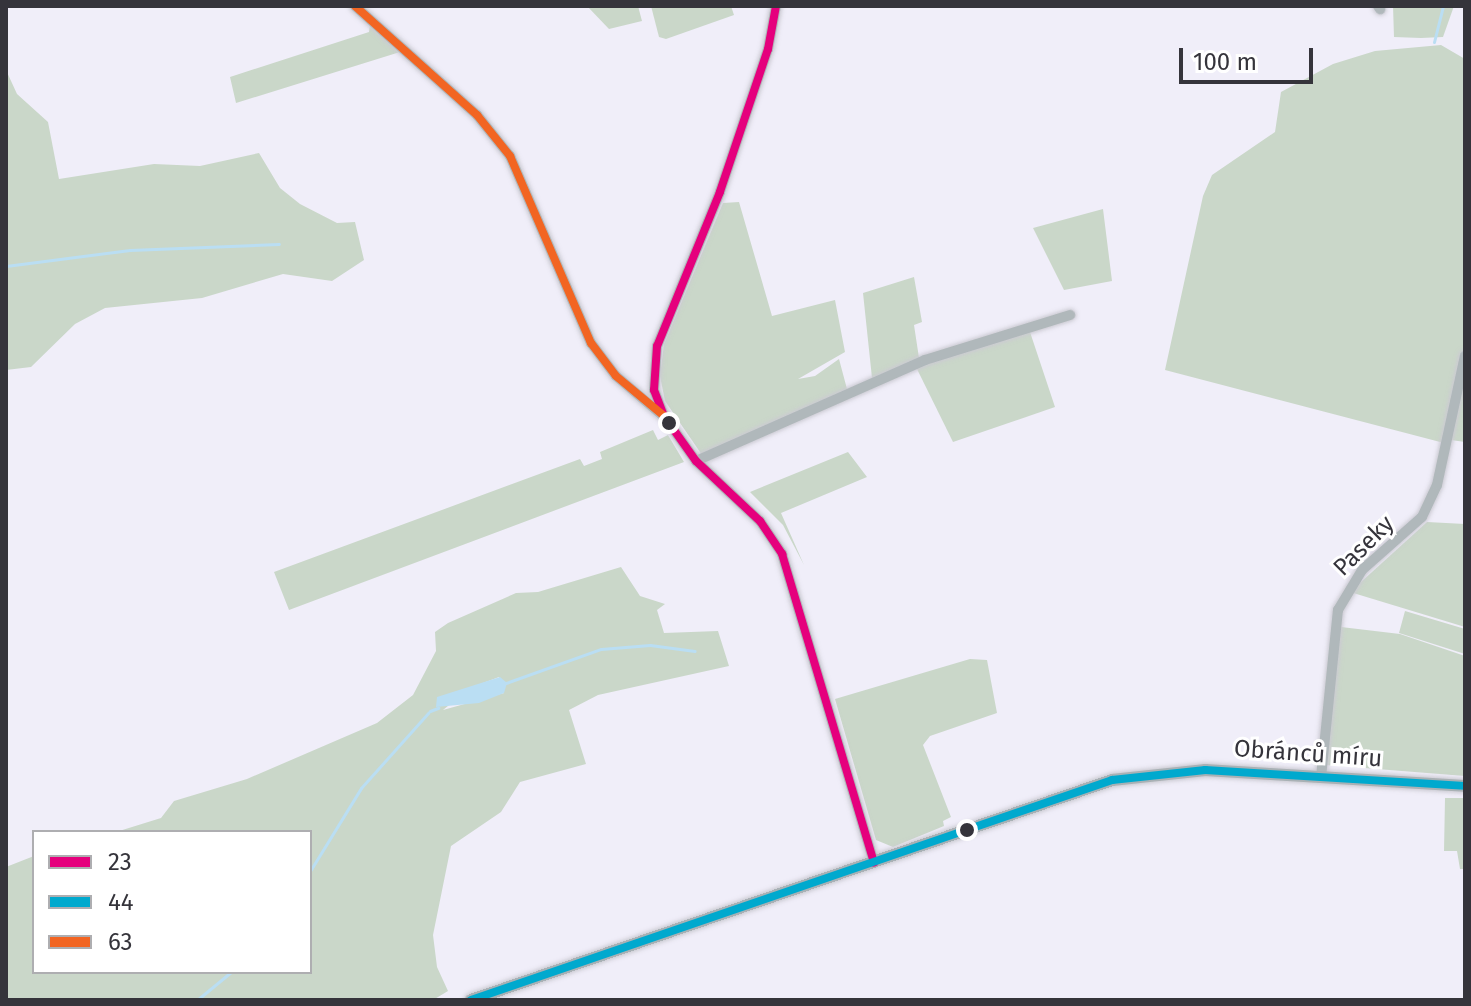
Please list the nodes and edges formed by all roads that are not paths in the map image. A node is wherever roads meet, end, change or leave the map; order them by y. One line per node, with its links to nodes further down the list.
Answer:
1 (355, 6): 5 (street)
2 (776, 6): 5 (street)
3 (1070, 315): 6 (street)
4 (1465, 356): 7 (street, Paseky)
5 (664, 416): 6 (street)
6 (696, 461): 9 (street)
7 (1321, 777): 8 (main road, Obránců míru); 9 (main road, Obránců míru)
8 (1465, 786)
9 (874, 863): 10 (main road, Obránců míru)
10 (471, 1000)

